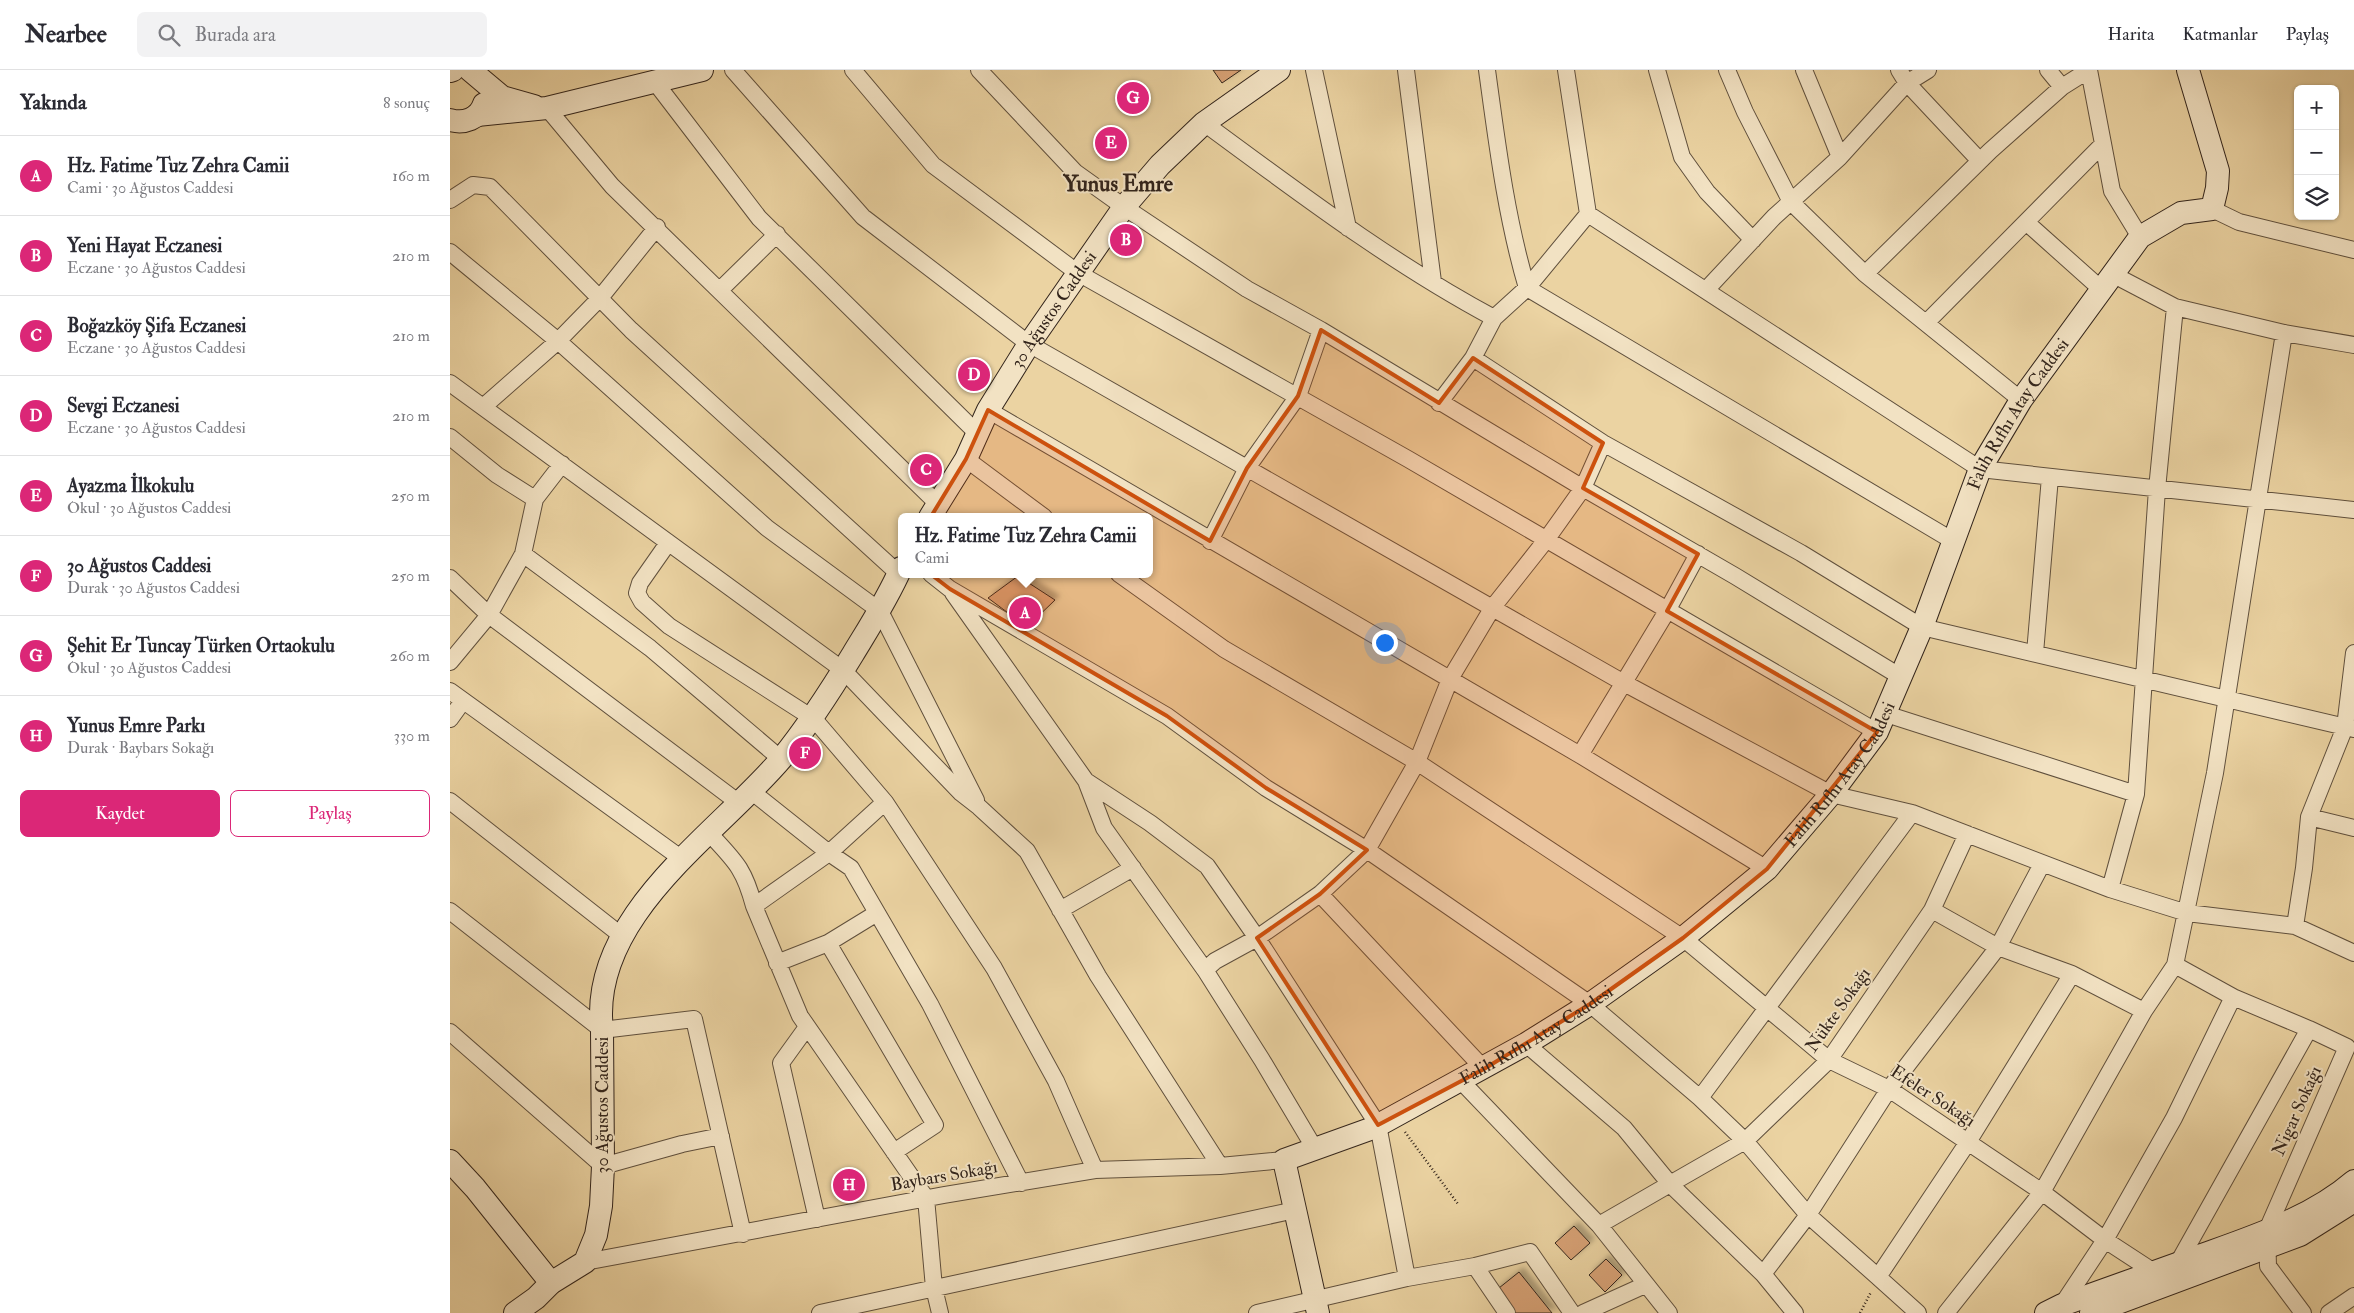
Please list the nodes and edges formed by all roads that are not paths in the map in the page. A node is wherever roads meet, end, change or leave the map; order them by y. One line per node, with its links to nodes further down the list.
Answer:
1 (702, 70): 18 (main road)
2 (733, 70): 54 (street)
3 (853, 70): 40 (street)
4 (979, 70): 29 (street)
5 (1279, 70): 23 (main road, 30 Ağustos Caddesi)
6 (1314, 70): 34 (street)
7 (1406, 70): 42 (street)
8 (1487, 70): 44 (street)
9 (1566, 70): 31 (street)
10 (1657, 70): 37 (street)
11 (1727, 70): 28 (street)
12 (1804, 70): 25 (street)
13 (1928, 70): 17 (street)
14 (2048, 70): 19 (street)
15 (2188, 70): 30 (main road)
16 (467, 72): 20 (main road); 21 (main road)
17 (1903, 77): 25 (street); 26 (street)
18 (655, 82): 20 (main road); 35 (street)
19 (2062, 87): 24 (street); 26 (street)
20 (547, 108): 21 (main road); 33 (street)
21 (477, 115): 22 (main road)
22 (451, 122)
23 (1204, 122): 29 (main road, 30 Ağustos Caddesi); 34 (street)
24 (2103, 144): 32 (street); 36 (street)
25 (1840, 157): 28 (street)
26 (1980, 161): 41 (street)
27 (450, 200): 47 (street)
28 (1791, 202): 37 (street); 41 (street)
29 (1124, 207): 40 (main road, 30 Ağustos Caddesi); 51 (street)
30 (2212, 209): 36 (main road, Falih Rıfhı Atay Caddesi); 38 (street)
31 (1588, 214): 44 (street); 46 (street)
32 (2026, 222): 43 (street); 50 (street)
33 (657, 227): 45 (street); 47 (street)
34 (1348, 228): 42 (street)
35 (777, 234): 45 (street); 63 (street)
36 (2140, 236): 43 (main road, Falih Rıfhı Atay Caddesi)
37 (1753, 240): 46 (street)
38 (2354, 250)
39 (450, 252): 53 (street)
40 (1078, 273): 54 (main road, 30 Ağustos Caddesi); 58 (street)
41 (1865, 274): 50 (street)
42 (1432, 282): 49 (street)
43 (2107, 282): 48 (street); 59 (main road, Falih Rıfhı Atay Caddesi)
44 (1527, 288): 49 (street); 80 (street)
45 (720, 290): 75 (street)
46 (1706, 290): 69 (street)
47 (600, 298): 53 (street); 84 (street)
48 (2175, 307): 52 (street); 72 (street)
49 (1494, 318): 56 (street)
50 (1927, 322): 59 (street)
51 (1321, 330): 58 (street); 60 (street)
52 (2284, 332): 55 (street); 74 (street)
53 (558, 341): 61 (street); 91 (street)
54 (1029, 344): 62 (main road, 30 Ağustos Caddesi); 68 (street)
55 (2354, 346)
56 (1473, 358): 60 (street); 65 (street)
57 (450, 383): 61 (street)
58 (1298, 396): 68 (street); 78 (street)
59 (2020, 400): 69 (main road, Falih Rıfhı Atay Caddesi)
60 (1439, 402): 71 (street)
61 (483, 407): 67 (street)
62 (988, 410): 63 (main road, 30 Ağustos Caddesi); 79 (street)
63 (977, 433): 66 (main road, 30 Ağustos Caddesi)
64 (450, 438): 73 (street)
65 (1603, 443): 71 (street); 94 (street)
66 (966, 459): 75 (main road, 30 Ağustos Caddesi); 77 (street)
67 (562, 464): 73 (street); 81 (street)
68 (1247, 468): 79 (street); 90 (street)
69 (1980, 469): 70 (street); 80 (main road, Falih Rıfhı Atay Caddesi)
70 (2050, 478): 72 (street); 95 (street)
71 (1583, 488): 78 (street); 83 (street)
72 (2157, 489): 74 (street); 101 (street)
73 (535, 499): 82 (street)
74 (2259, 500): 76 (street); 104 (street)
75 (934, 510)
76 (2354, 510)
77 (1039, 513)
78 (1546, 540): 90 (street); 92 (street)
79 (1210, 541): 100 (street)
80 (1955, 542): 94 (main road, Falih Rıfhı Atay Caddesi)
81 (668, 543): 98 (street); 107 (street)
82 (523, 554): 93 (street); 111 (street)
83 (1698, 554): 92 (street); 99 (street)
84 (898, 569)
85 (898, 575): 91 (main road, 30 Ağustos Caddesi)
86 (450, 578): 93 (street)
87 (936, 578): 89 (street)
88 (1125, 578): 112 (street, Efeler Sokağı)
89 (950, 589): 113 (street); 125 (street)
90 (1493, 607): 100 (street); 102 (street)
91 (880, 611): 98 (main road, 30 Ağustos Caddesi); 119 (street)
92 (1667, 611): 102 (street); 108 (street)
93 (490, 615): 97 (street); 116 (street)
94 (1922, 627): 95 (street); 99 (main road, Falih Rıfhı Atay Caddesi)
95 (2035, 653): 101 (street)
96 (2354, 653): 109 (street)
97 (450, 662)
98 (843, 670): 107 (main road, 30 Ağustos Caddesi); 119 (street)
99 (1901, 677): 108 (main road, Falih Rıfhı Atay Caddesi)
100 (1450, 679): 110 (street); 112 (street)
101 (2144, 679): 104 (street); 115 (street)
102 (1624, 683): 110 (street); 114 (street)
103 (450, 691): 105 (street)
104 (2228, 699): 109 (street); 138 (street)
105 (463, 701): 106 (street); 127 (street)
106 (450, 719)
107 (814, 719): 111 (main road, 30 Ağustos Caddesi); 118 (street)
108 (1881, 723): 114 (main road, Falih Rıfhı Atay Caddesi); 115 (street)
109 (2350, 728): 121 (street)
110 (1580, 755): 130 (street)
111 (781, 759): 116 (main road, 30 Ağustos Caddesi)
112 (1417, 762): 125 (street); 142 (street, Efeler Sokağı)
113 (1086, 780): 129 (street); 141 (street)
114 (1831, 794): 120 (street); 130 (main road, Falih Rıfhı Atay Caddesi)
115 (2136, 794): 131 (street)
116 (745, 797): 123 (main road, 30 Ağustos Caddesi); 126 (street)
117 (450, 801): 140 (street)
118 (885, 802): 126 (street); 175 (street)
119 (979, 807): 134 (street)
120 (1912, 813): 124 (street); 152 (street)
121 (2309, 817): 122 (street); 139 (street)
122 (2354, 828)
123 (709, 833): 127 (main road, 30 Ağustos Caddesi); 133 (street)
124 (1968, 834): 128 (street); 135 (street, Nükte Sokağı)
125 (1367, 850): 132 (street); 151 (street)
126 (829, 853): 133 (street); 137 (street)
127 (682, 860): 140 (main road, 30 Ağustos Caddesi)
128 (2042, 864): 131 (street); 144 (street)
129 (1133, 868): 134 (street); 148 (street)
130 (1767, 869): 142 (main road, Falih Rıfhı Atay Caddesi)
131 (2110, 889): 138 (street)
132 (1320, 894): 141 (street); 161 (street)
133 (754, 906): 146 (street)
134 (1060, 910): 174 (street)
135 (1932, 910): 144 (street); 160 (street, Nükte Sokağı)
136 (450, 911): 155 (street)
137 (877, 913): 143 (street); 177 (street)
138 (2187, 913): 139 (street); 147 (street)
139 (2295, 926): 145 (street)
140 (622, 936): 155 (main road, 30 Ağustos Caddesi)
141 (1257, 938): 148 (street); 165 (street)
142 (1683, 938): 151 (main road, Falih Rıfhı Atay Caddesi); 152 (street, Efeler Sokağı)
143 (828, 943): 146 (street); 170 (street)
144 (1998, 947): 149 (street); 163 (street)
145 (2354, 953)
146 (778, 962): 154 (street)
147 (2176, 965): 150 (street, Nigar Sokağı); 153 (street)
148 (1205, 970): 169 (street)
149 (2072, 974): 153 (street); 168 (street)
150 (2233, 996): 156 (street, Nigar Sokağı); 187 (street)
151 (1590, 1004): 158 (main road, Falih Rıfhı Atay Caddesi); 164 (street)
152 (1768, 1008): 160 (street, Efeler Sokağı); 164 (street)
153 (2144, 1011): 179 (street)
154 (807, 1027): 170 (street); 184 (street)
155 (602, 1030): 166 (street); 173 (main road, 30 Ağustos Caddesi)
156 (2309, 1030): 159 (street, Nigar Sokağı); 190 (street)
157 (450, 1032): 173 (street)
158 (1526, 1044): 161 (main road, Falih Rıfhı Atay Caddesi); 178 (street)
159 (2351, 1048): 188 (street, Nigar Sokağı)
160 (1829, 1060): 163 (street, Efeler Sokağı); 167 (street, Nükte Sokağı)
161 (1484, 1069): 162 (main road, Falih Rıfhı Atay Caddesi)
162 (1461, 1081): 165 (main road, Falih Rıfhı Atay Caddesi); 185 (street)
163 (1890, 1089): 168 (street, Efeler Sokağı); 183 (street)
164 (1700, 1098): 167 (street)
165 (1386, 1121): 169 (main road, Falih Rıfhı Atay Caddesi); 195 (street)
166 (721, 1136): 173 (street); 186 (street)
167 (1744, 1141): 178 (street, Nükte Sokağı); 183 (street)
168 (1968, 1142): 179 (street, Efeler Sokağı); 194 (street)
169 (1315, 1149): 171 (main road, Falih Rıfhı Atay Caddesi)
170 (894, 1152): 180 (street)
171 (1284, 1160): 174 (street, Baybars Sokağı); 182 (main road)
172 (450, 1161): 196 (main road)
173 (603, 1166): 189 (main road, 30 Ağustos Caddesi)
174 (1220, 1166): 175 (street, Baybars Sokağı)
175 (1095, 1170): 177 (street, Baybars Sokağı)
176 (2354, 1182): 188 (main road)
177 (1021, 1183): 180 (street, Baybars Sokağı)
178 (1670, 1184): 185 (street, Nükte Sokağı); 193 (street)
179 (2042, 1192): 187 (street, Efeler Sokağı); 212 (street)
180 (926, 1198): 184 (street, Baybars Sokağı); 198 (street)
181 (2354, 1201): 188 (main road)
182 (1295, 1210): 198 (street); 200 (main road)
183 (1808, 1215): 193 (street); 194 (street)
184 (817, 1219): 186 (street, Baybars Sokağı)
185 (1599, 1225): 197 (street)
186 (743, 1234): 189 (street, Baybars Sokağı)
187 (2106, 1240): 192 (street, Efeler Sokağı); 201 (street)
188 (2267, 1240): 190 (main road); 213 (main road); 214 (street)
189 (584, 1262): 196 (main road)
190 (2178, 1263): 192 (main road)
191 (1475, 1266): 195 (street); 206 (street); 207 (street)
192 (2154, 1272): 201 (main road)
193 (1763, 1274): 210 (street)
194 (1878, 1277): 211 (street)
195 (1407, 1278): 200 (street)
196 (551, 1283): 202 (main road)
197 (1645, 1285): 208 (street); 209 (street)
198 (934, 1288): 203 (street); 204 (street)
199 (2354, 1296): 215 (street)
200 (1317, 1306): 205 (street)
201 (2054, 1309)
202 (515, 1313)
203 (820, 1313)
204 (940, 1313)
205 (1257, 1313)
206 (1507, 1313)
207 (1572, 1313)
208 (1583, 1313)
209 (1669, 1313)
210 (1795, 1313)
211 (1918, 1313)
212 (1946, 1313)
213 (2091, 1313)
214 (2303, 1313)
215 (2329, 1313)

